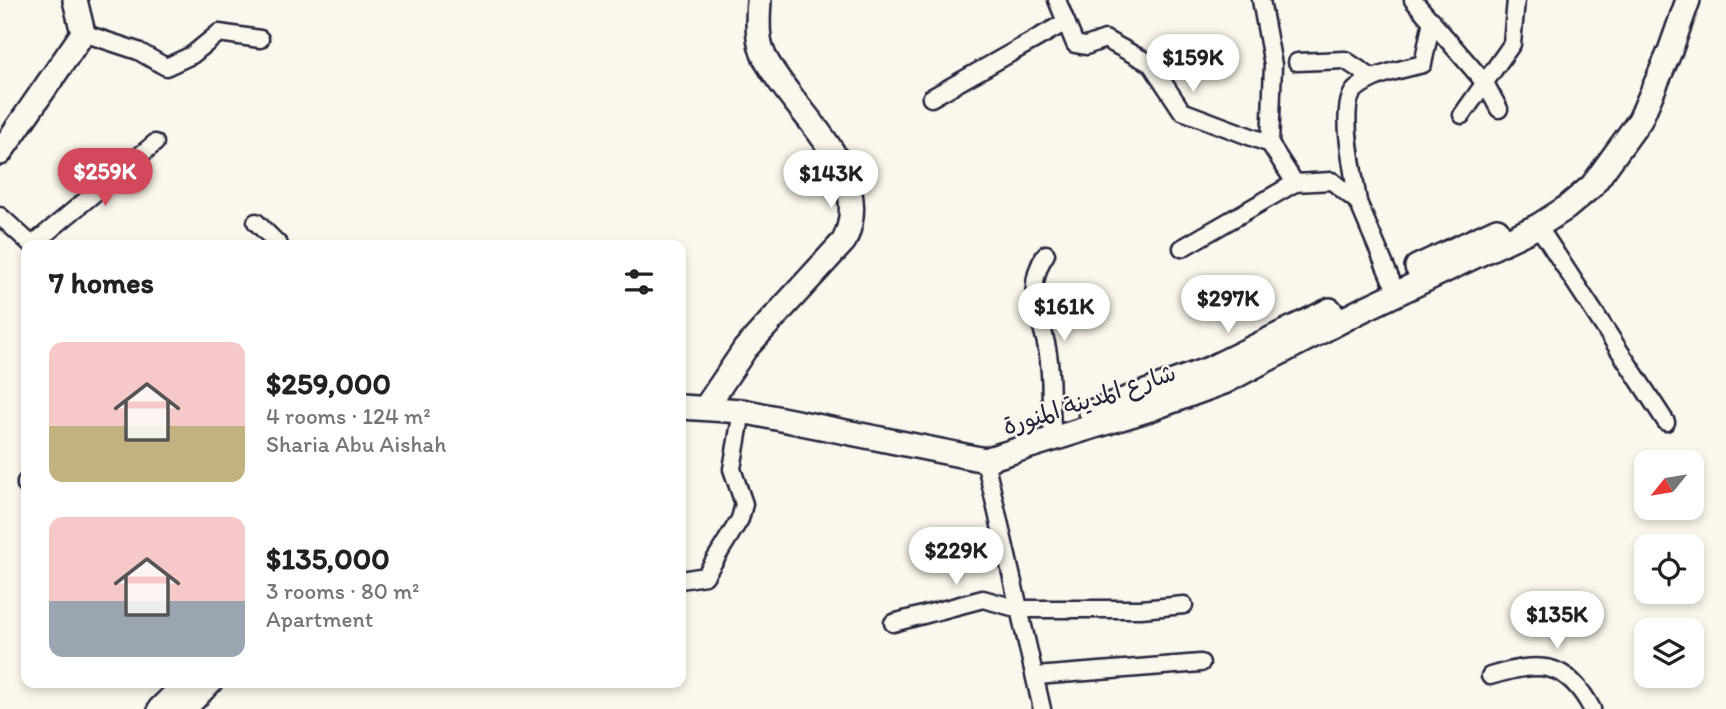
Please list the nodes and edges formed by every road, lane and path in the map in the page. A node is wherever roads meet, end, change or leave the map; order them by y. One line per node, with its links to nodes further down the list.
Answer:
1 (75, 0): 11 (street)
2 (759, 0): 34 (street)
3 (1057, 0): 10 (street)
4 (1261, 0): 20 (street)
5 (1413, 0): 9 (street)
6 (1517, 0): 15 (street)
7 (1672, 0): 32 (street, شارع المدينة المنورة)
8 (1688, 0): 26 (street, شارع المدينة المنورة)
9 (1432, 20): 14 (street); 15 (street)
10 (1066, 22): 16 (street); 20 (street)
11 (83, 33): 12 (street); 21 (street)
12 (260, 39)
13 (1297, 62): 14 (street)
14 (1372, 78): 23 (street)
15 (1485, 83): 17 (street); 18 (street)
16 (931, 98)
17 (1499, 109)
18 (1462, 115)
19 (155, 143): 28 (street)
20 (1270, 144): 22 (street)
21 (0, 153)
22 (1295, 183): 23 (street); 30 (street)
23 (1358, 202): 32 (street)
24 (0, 216): 27 (street)
25 (256, 222): 29 (street)
26 (1538, 226): 37 (street); 39 (street, شارع المدينة المنورة)
27 (26, 240)
28 (38, 240)
29 (274, 240)
30 (1182, 248)
31 (1046, 254): 38 (street)
32 (1391, 280): 38 (street, شارع المدينة المنورة)
33 (686, 394): 34 (street, شارع المدينة المنورة)
34 (710, 401): 35 (street, شارع المدينة المنورة); 36 (street, شارع المدينة المنورة); 38 (street, شارع المدينة المنورة)
35 (686, 406)
36 (742, 411): 39 (street, شارع المدينة المنورة); 40 (street)
37 (1665, 422)
38 (1052, 426)
39 (985, 460): 42 (street)
40 (686, 579)
41 (1184, 605): 42 (street)
42 (1019, 609): 43 (street); 45 (street)
43 (893, 623)
44 (1201, 663): 45 (street)
45 (1036, 676): 51 (street)
46 (1490, 676): 52 (street)
47 (181, 688): 49 (street)
48 (204, 688): 50 (street)
49 (160, 709)
50 (184, 709)
51 (1042, 709)
52 (1592, 709)

